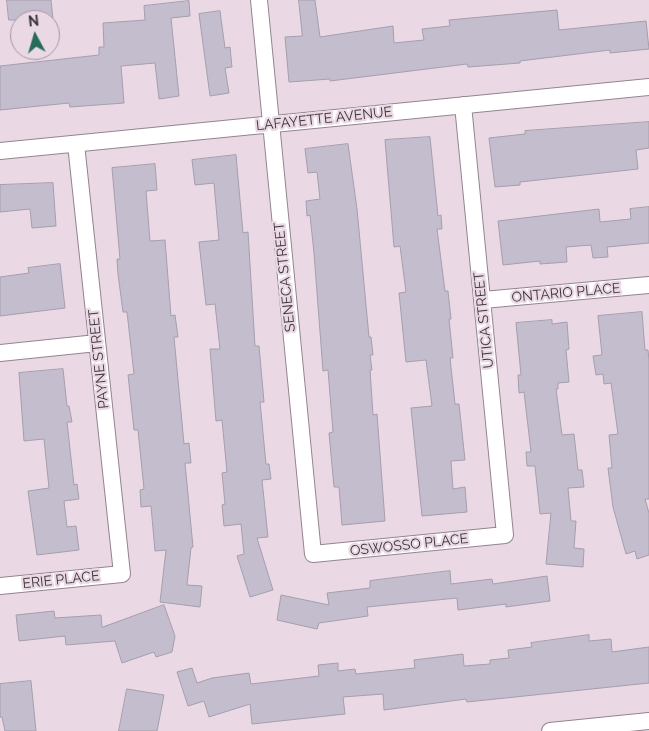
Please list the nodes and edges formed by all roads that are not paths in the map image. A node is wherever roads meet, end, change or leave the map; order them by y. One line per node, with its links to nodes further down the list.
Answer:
1 (259, 0): 4 (street, SENECA STREET)
2 (649, 87): 3 (street, LAFAYETTE AVENUE)
3 (463, 105): 4 (street, LAFAYETTE AVENUE); 8 (street, UTICA STREET)
4 (269, 124): 5 (street, LAFAYETTE AVENUE); 12 (street, SENECA STREET)
5 (76, 144): 6 (street, LAFAYETTE AVENUE); 9 (street, PAYNE STREET)
6 (0, 151)
7 (649, 285): 8 (street, ONTARIO PLACE)
8 (483, 300): 11 (street, UTICA STREET)
9 (97, 343): 10 (street); 13 (street, PAYNE STREET)
10 (0, 352)
11 (505, 535): 12 (street, OSWOSSO PLACE)
12 (312, 554)
13 (122, 574): 14 (street, ERIE PLACE)
14 (0, 586)
15 (649, 721): 16 (street)
16 (550, 731)

